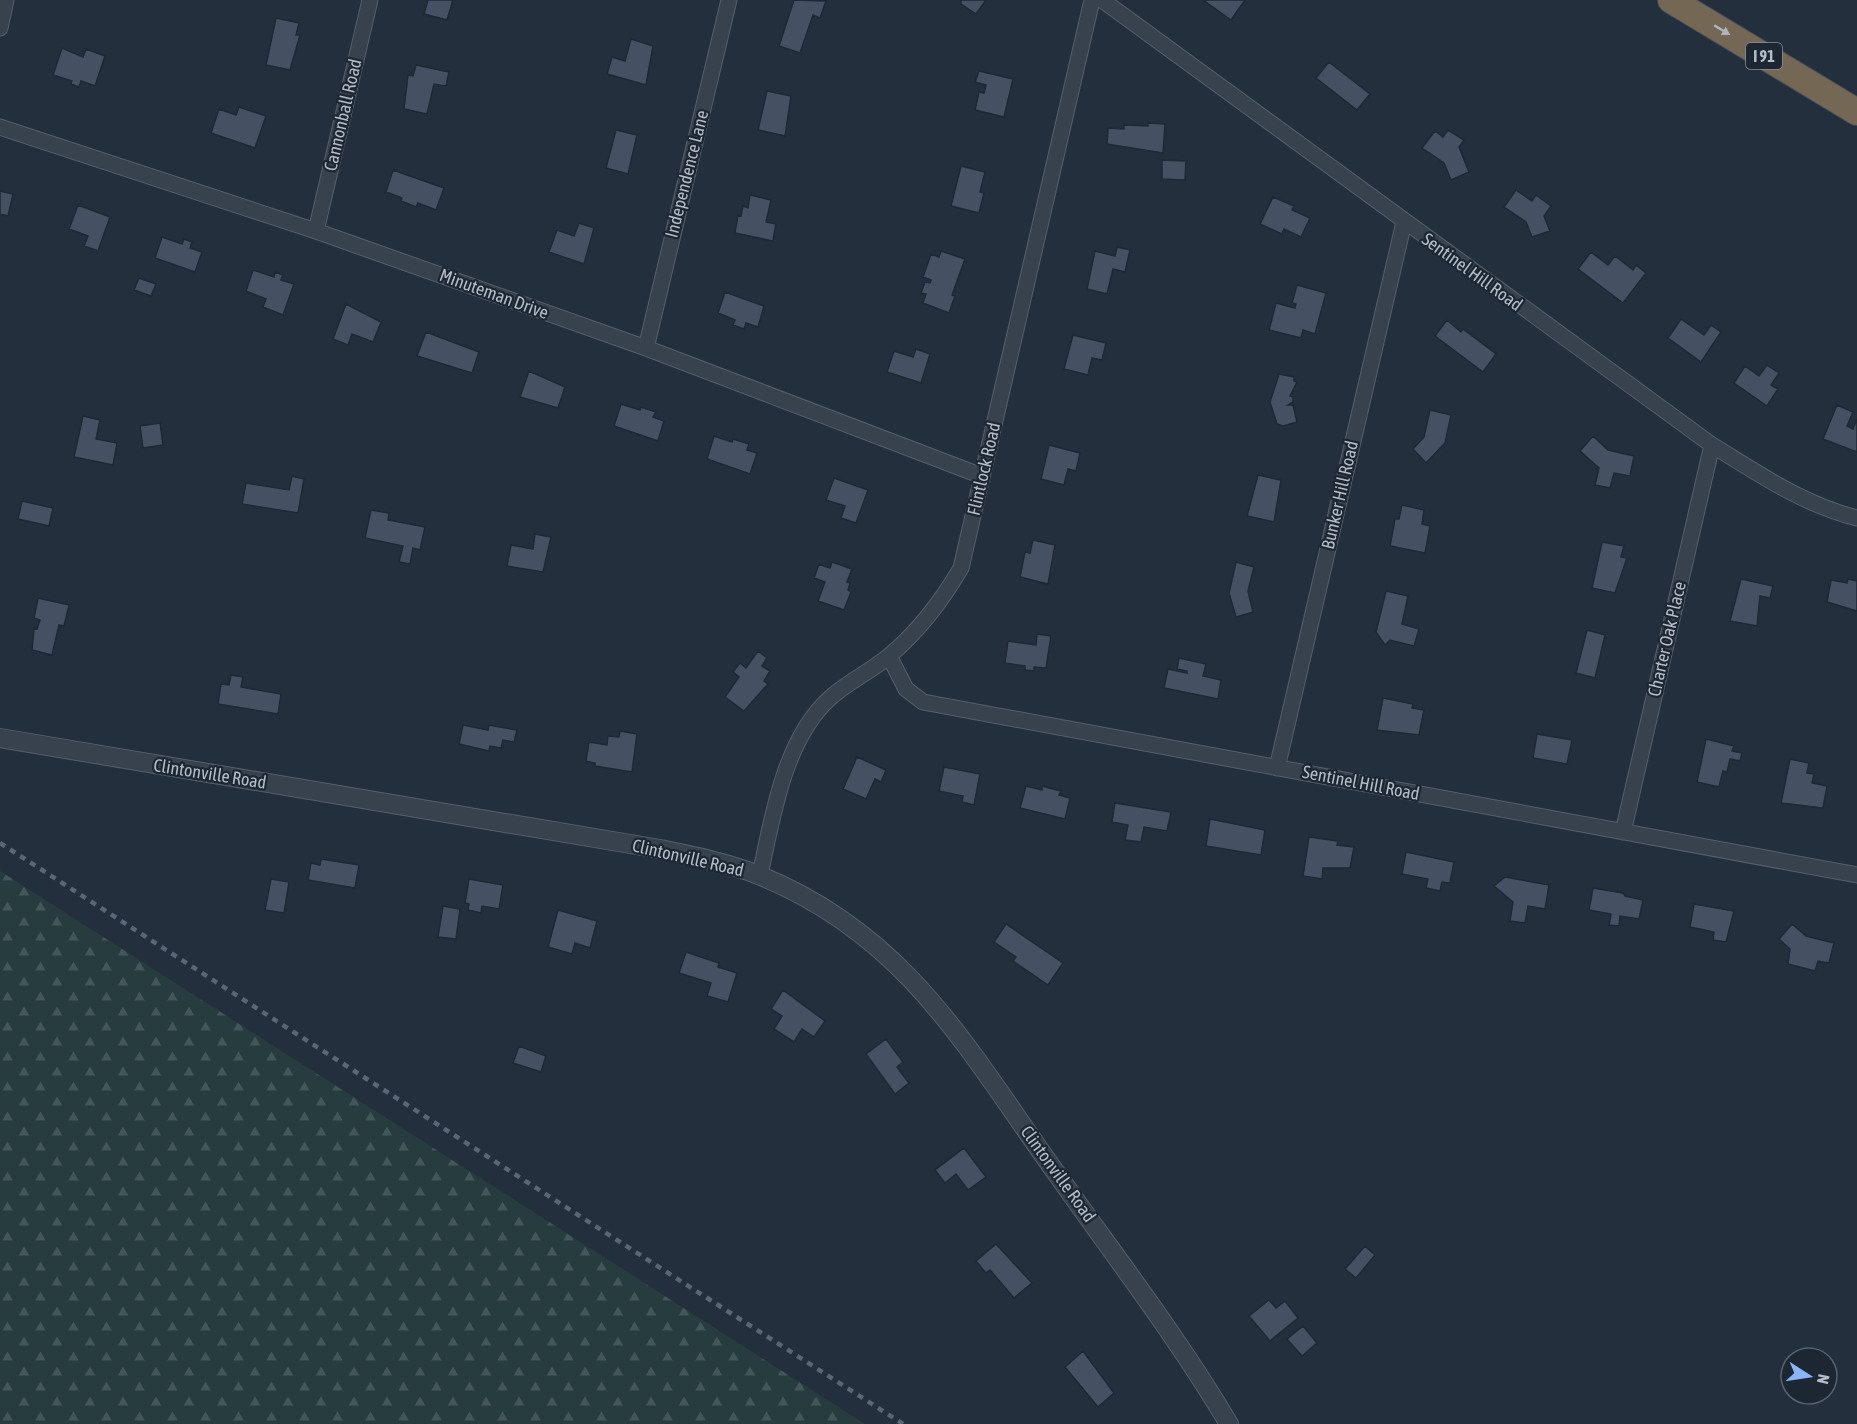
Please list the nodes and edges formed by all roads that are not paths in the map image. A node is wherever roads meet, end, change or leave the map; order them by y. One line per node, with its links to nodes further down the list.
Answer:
1 (6, 0): 7 (street)
2 (370, 0): 11 (street, Cannonball Road)
3 (729, 0): 12 (street, Independence Lane)
4 (1092, 0): 14 (street, Flintlock Road)
5 (1102, 0): 10 (street, Sentinel Hill Road)
6 (1671, 0): 8 (highway, I 91, one-way to 8)
7 (0, 28)
8 (1857, 112)
9 (0, 127): 11 (street, Minuteman Drive)
10 (1404, 222): 13 (street, Sentinel Hill Road); 18 (street, Bunker Hill Road)
11 (316, 231): 12 (street, Minuteman Drive)
12 (646, 348): 14 (street, Minuteman Drive)
13 (1712, 445): 15 (street, Sentinel Hill Road); 19 (street, Charter Oak Place)
14 (982, 476): 16 (street, Flintlock Road)
15 (1857, 518)
16 (889, 656): 18 (street, Sentinel Hill Road); 20 (street, Flintlock Road)
17 (0, 738): 20 (street, Clintonville Road)
18 (1277, 768): 19 (street, Sentinel Hill Road)
19 (1623, 832): 21 (street, Sentinel Hill Road)
20 (760, 875): 22 (street, Clintonville Road)
21 (1857, 875)
22 (1229, 1424)

